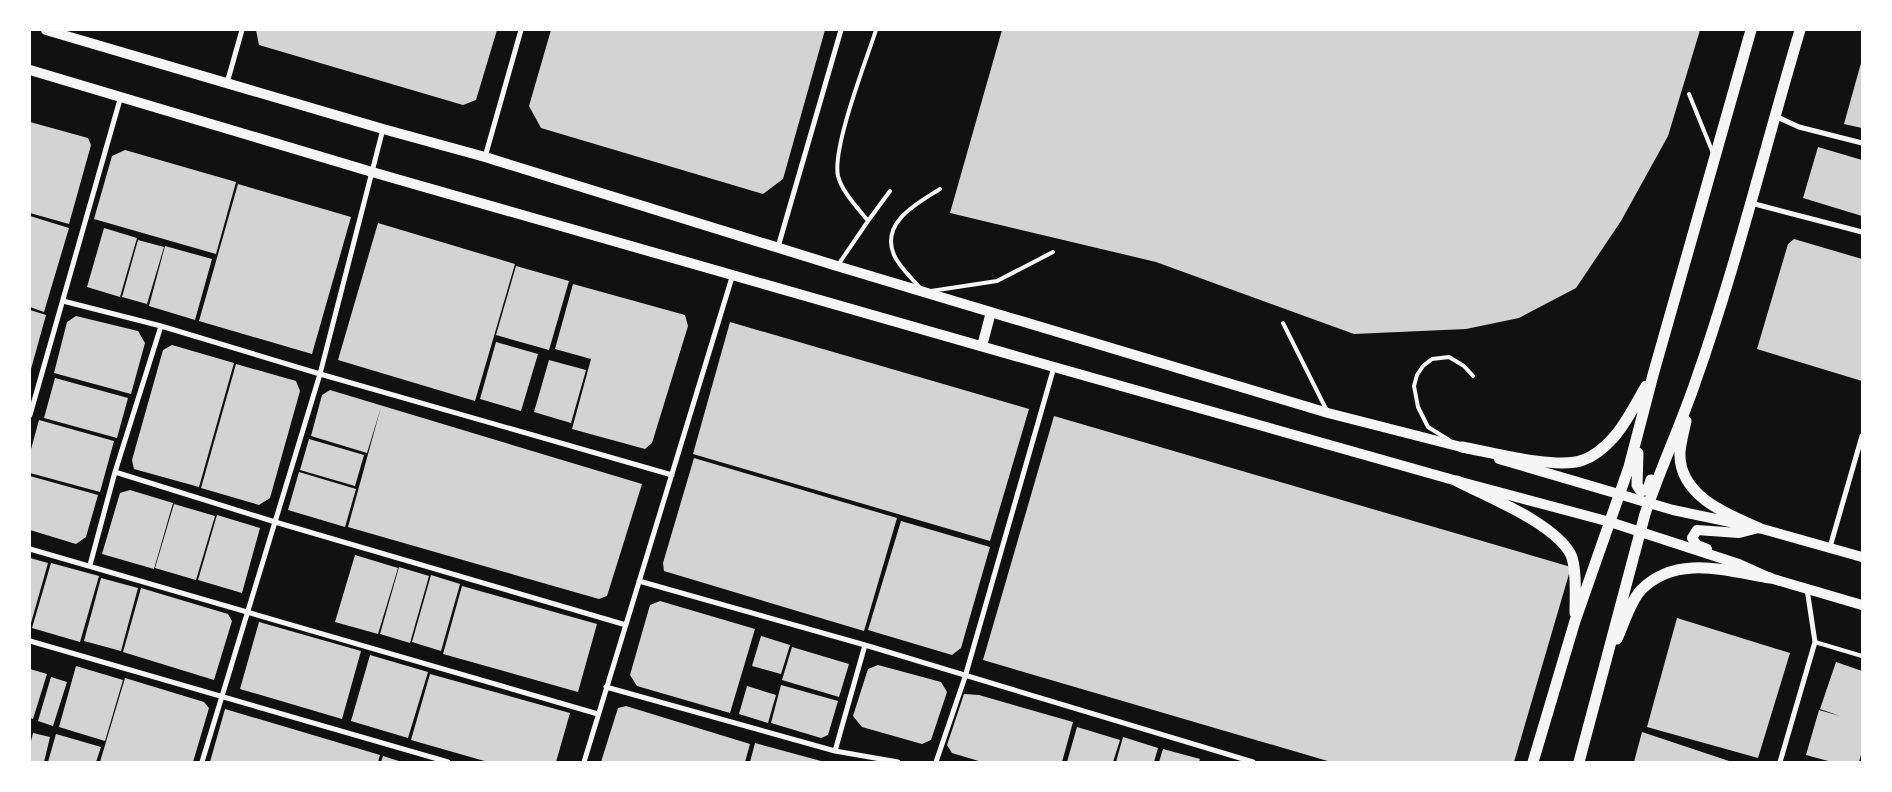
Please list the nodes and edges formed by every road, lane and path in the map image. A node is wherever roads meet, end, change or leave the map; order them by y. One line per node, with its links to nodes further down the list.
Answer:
1 (46, 30): 9 (main road)
2 (242, 30): 9 (street)
3 (521, 30): 15 (street)
4 (841, 30): 23 (street)
5 (876, 30): 21 (lane)
6 (1751, 30): 16 (main road)
7 (1800, 30): 12 (main road)
8 (30, 70): 11 (main road)
9 (227, 83): 13 (main road)
10 (1689, 94): 16 (lane)
11 (121, 96): 17 (main road); 28 (street)
12 (1775, 116): 14 (street); 20 (main road)
13 (383, 129): 15 (main road); 17 (street)
14 (1862, 143)
15 (485, 157): 23 (main road)
16 (1715, 160): 36 (main road)
17 (372, 172): 26 (main road); 34 (street)
18 (940, 189): 27 (lane)
19 (890, 191): 21 (lane)
20 (1751, 202): 22 (street); 37 (main road)
21 (868, 221): 25 (lane)
22 (1862, 232)
23 (778, 247): 25 (main road)
24 (1053, 252): 27 (lane)
25 (837, 266): 27 (main road)
26 (733, 274): 32 (main road); 45 (street)
27 (923, 292): 29 (main road)
28 (63, 301): 31 (street); 39 (street)
29 (991, 312): 32 (main road); 38 (main road)
30 (1283, 323): 38 (lane)
31 (161, 326): 34 (street); 44 (street)
32 (982, 346): 33 (main road)
33 (1054, 367): 46 (main road); 70 (street)
34 (320, 374): 45 (street); 49 (street)
35 (1473, 376): 42 (lane)
36 (1652, 376): 40 (main road); 42 (main road)
37 (1695, 383): 43 (main road); 51 (main road)
38 (1328, 413): 42 (main road)
39 (30, 415)
40 (1639, 433): 43 (main road); 47 (main road)
41 (1862, 436): 53 (street)
42 (1462, 447): 47 (main road)
43 (1668, 451): 48 (main road)
44 (115, 472): 49 (street); 57 (street)
45 (672, 475): 59 (street)
46 (1457, 481): 50 (main road); 63 (main road)
47 (1618, 495): 48 (main road); 50 (main road)
48 (1649, 502): 51 (main road); 52 (main road)
49 (275, 522): 62 (street); 64 (street)
50 (1610, 522): 52 (main road); 63 (main road)
51 (1759, 528): 53 (main road); 56 (main road)
52 (1641, 532): 56 (main road); 69 (main road)
53 (1830, 547): 55 (main road)
54 (30, 549): 57 (street)
55 (1862, 557)
56 (1739, 564): 58 (main road)
57 (90, 565): 62 (street)
58 (1770, 578): 60 (main road); 69 (main road)
59 (639, 581): 64 (street); 67 (street)
60 (1806, 589): 61 (main road); 66 (street)
61 (1862, 605)
62 (246, 612): 72 (street); 73 (street)
63 (1575, 621): 81 (main road)
64 (626, 625): 71 (street)
65 (30, 641): 72 (street)
66 (1815, 642): 68 (lane); 83 (street)
67 (865, 645): 70 (street); 74 (street)
68 (1862, 656)
69 (1605, 663): 82 (main road)
70 (964, 677): 79 (street); 80 (street)
71 (606, 687): 73 (street); 74 (street)
72 (221, 696): 75 (street); 76 (street)
73 (598, 714): 77 (street)
74 (835, 751): 78 (street)
75 (202, 762)
76 (448, 762)
77 (584, 762)
78 (898, 762)
79 (936, 762)
80 (1253, 762)
81 (1533, 762)
82 (1579, 762)
83 (1780, 762)

